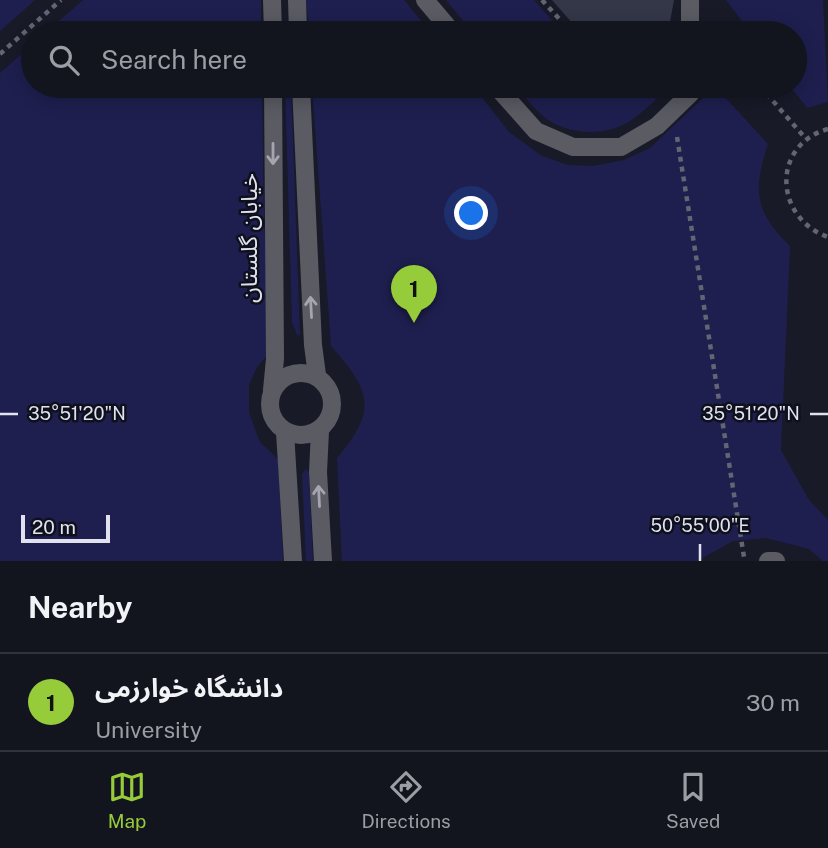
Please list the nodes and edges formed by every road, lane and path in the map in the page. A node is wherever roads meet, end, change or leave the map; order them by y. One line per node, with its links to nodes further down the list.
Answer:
1 (61, 0): 7 (path)
2 (272, 0): 8 (lane)
3 (297, 0): 9 (lane)
4 (425, 0): 10 (lane)
5 (542, 0): 11 (path)
6 (690, 0): 12 (lane)
7 (37, 21)
8 (272, 21)
9 (298, 21)
10 (443, 21)
11 (561, 21)
12 (690, 21)
13 (21, 35): 14 (path)
14 (0, 54)
15 (273, 98): 26 (lane, خیابان گلستان, one-way to 26)
16 (302, 98): 25 (lane, one-way to 16)
17 (507, 98): 21 (lane)
18 (663, 98): 21 (path)
19 (686, 98): 21 (lane)
20 (770, 98): 23 (path)
21 (673, 111): 31 (path)
22 (828, 129): 23 (path)
23 (806, 139): 24 (path)
24 (828, 237)
25 (317, 375): 26 (lane); 27 (lane)
26 (272, 390): 28 (lane)
27 (320, 430): 28 (lane); 30 (lane, one-way to 27)
28 (285, 432): 29 (lane)
29 (293, 561)
30 (323, 561)
31 (745, 561)
32 (768, 561): 33 (lane)
33 (776, 561)

